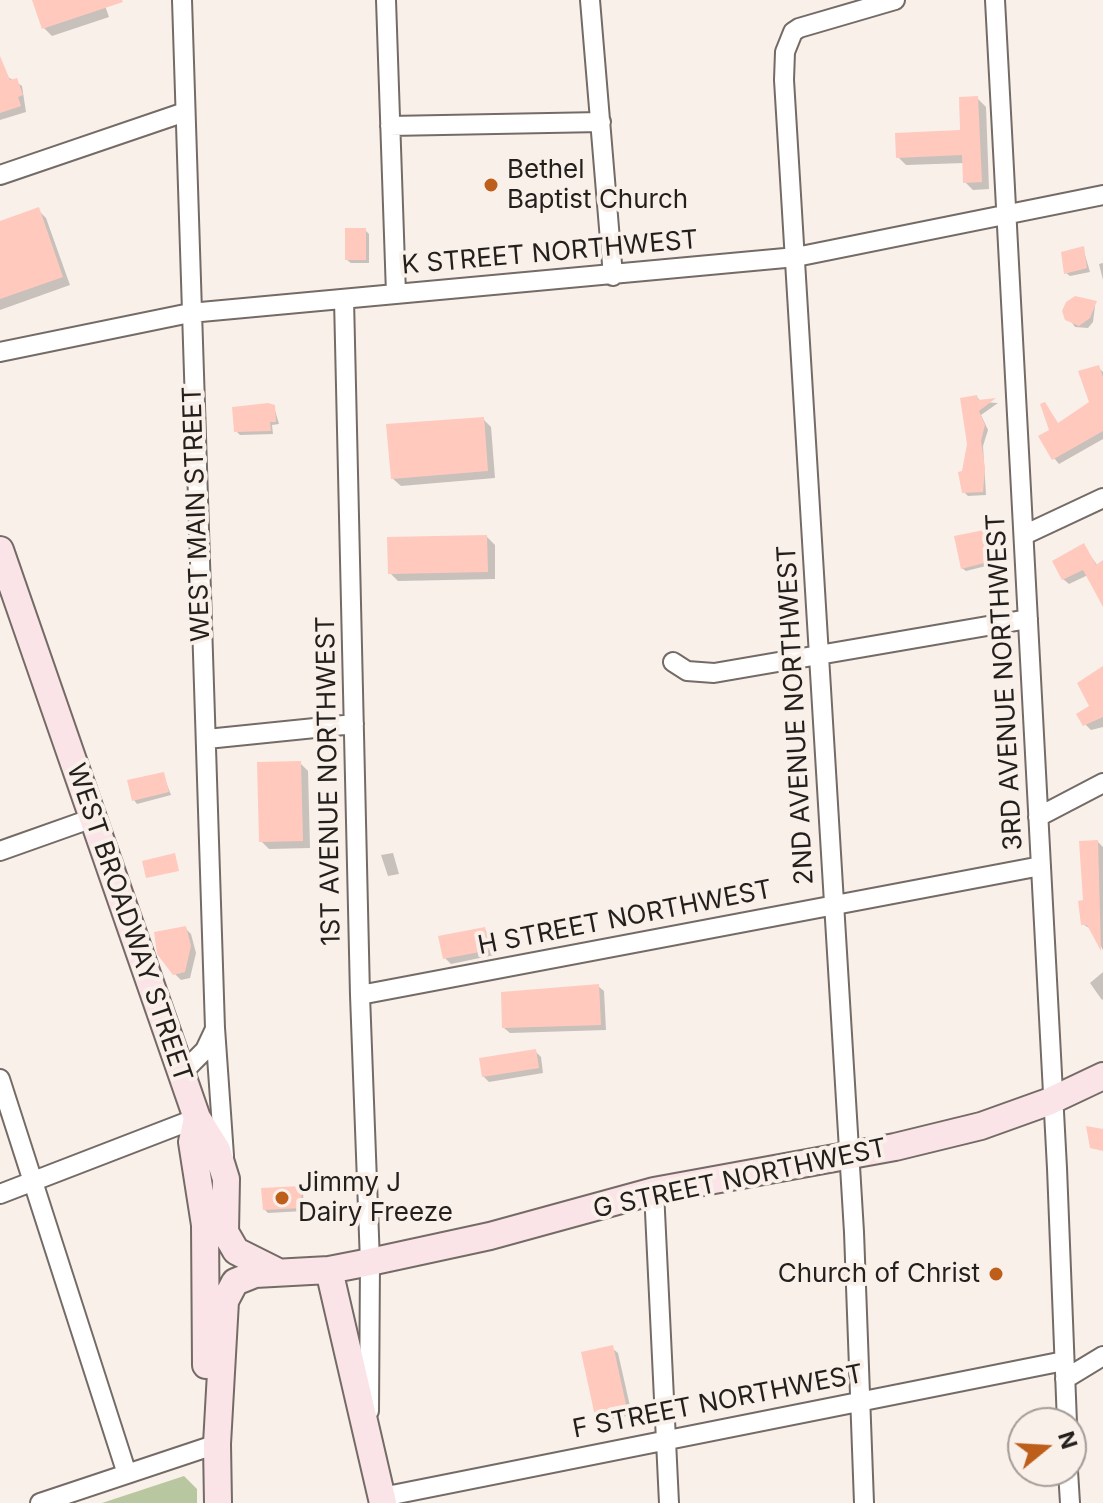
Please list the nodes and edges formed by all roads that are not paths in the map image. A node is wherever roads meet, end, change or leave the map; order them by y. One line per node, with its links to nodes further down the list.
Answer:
1 (182, 0): 6 (street, WEST MAIN STREET)
2 (386, 0): 8 (street)
3 (590, 0): 7 (street)
4 (895, 0): 12 (street, 2ND AVENUE NORTHWEST)
5 (995, 0): 11 (street, 3RD AVENUE NORTHWEST)
6 (185, 112): 9 (street); 16 (street, WEST MAIN STREET)
7 (601, 122): 8 (street); 13 (street)
8 (390, 126): 14 (street)
9 (0, 175)
10 (1103, 195): 11 (street, K STREET NORTHWEST)
11 (1007, 217): 12 (street, K STREET NORTHWEST); 19 (street, 3RD AVENUE NORTHWEST)
12 (796, 257): 13 (street, K STREET NORTHWEST); 22 (street, 2ND AVENUE NORTHWEST)
13 (613, 276): 14 (street, K STREET NORTHWEST)
14 (396, 294): 15 (street, K STREET NORTHWEST)
15 (344, 299): 16 (street, K STREET NORTHWEST); 24 (street, 1ST AVENUE NORTHWEST)
16 (190, 313): 17 (street, K STREET NORTHWEST); 25 (street, WEST MAIN STREET)
17 (0, 352)
18 (1103, 498): 19 (street)
19 (1024, 535): 21 (street, 3RD AVENUE NORTHWEST)
20 (0, 550): 28 (main road, WEST BROADWAY STREET)
21 (1028, 619): 22 (street); 27 (street, 3RD AVENUE NORTHWEST)
22 (818, 657): 23 (street); 31 (street, 2ND AVENUE NORTHWEST)
23 (673, 662)
24 (354, 724): 25 (street); 32 (street, 1ST AVENUE NORTHWEST)
25 (207, 739): 33 (street, WEST MAIN STREET)
26 (1103, 783): 27 (street)
27 (1038, 817): 30 (street, 3RD AVENUE NORTHWEST)
28 (93, 818): 29 (street); 34 (main road, WEST BROADWAY STREET)
29 (0, 851)
30 (1041, 866): 31 (street, H STREET NORTHWEST); 37 (street, 3RD AVENUE NORTHWEST)
31 (833, 906): 32 (street, H STREET NORTHWEST); 39 (street, 2ND AVENUE NORTHWEST)
32 (360, 995): 44 (street, 1ST AVENUE NORTHWEST)
33 (215, 1028): 34 (street); 40 (street, WEST MAIN STREET)
34 (181, 1074): 38 (main road, WEST BROADWAY STREET)
35 (1103, 1076): 37 (main road, G STREET NORTHWEST)
36 (0, 1079): 41 (street)
37 (1053, 1099): 39 (main road, G STREET NORTHWEST); 48 (street, 3RD AVENUE NORTHWEST)
38 (197, 1118): 40 (main road, WEST BROADWAY STREET); 41 (street); 53 (main road)
39 (850, 1155): 42 (main road, G STREET NORTHWEST); 49 (street, 2ND AVENUE NORTHWEST)
40 (226, 1179): 46 (main road, WEST BROADWAY STREET)
41 (35, 1181): 43 (street); 54 (street)
42 (654, 1191): 44 (main road, G STREET NORTHWEST); 52 (street)
43 (0, 1194)
44 (370, 1262): 45 (main road, G STREET NORTHWEST); 51 (street)
45 (329, 1270): 46 (main road, G STREET NORTHWEST); 51 (main road)
46 (276, 1271): 53 (main road)
47 (1103, 1356): 48 (street, F STREET NORTHWEST)
48 (1065, 1370): 49 (street, F STREET NORTHWEST); 50 (street, 3RD AVENUE NORTHWEST)
49 (861, 1400): 52 (street, F STREET NORTHWEST); 59 (street, 2ND AVENUE NORTHWEST)
50 (1066, 1407)
51 (368, 1438): 55 (main road)
52 (667, 1438): 55 (street, F STREET NORTHWEST); 58 (street)
53 (217, 1444): 54 (street); 57 (main road)
54 (127, 1474): 56 (street)
55 (383, 1500)
56 (40, 1503)
57 (218, 1503)
58 (669, 1503)
59 (864, 1503)

